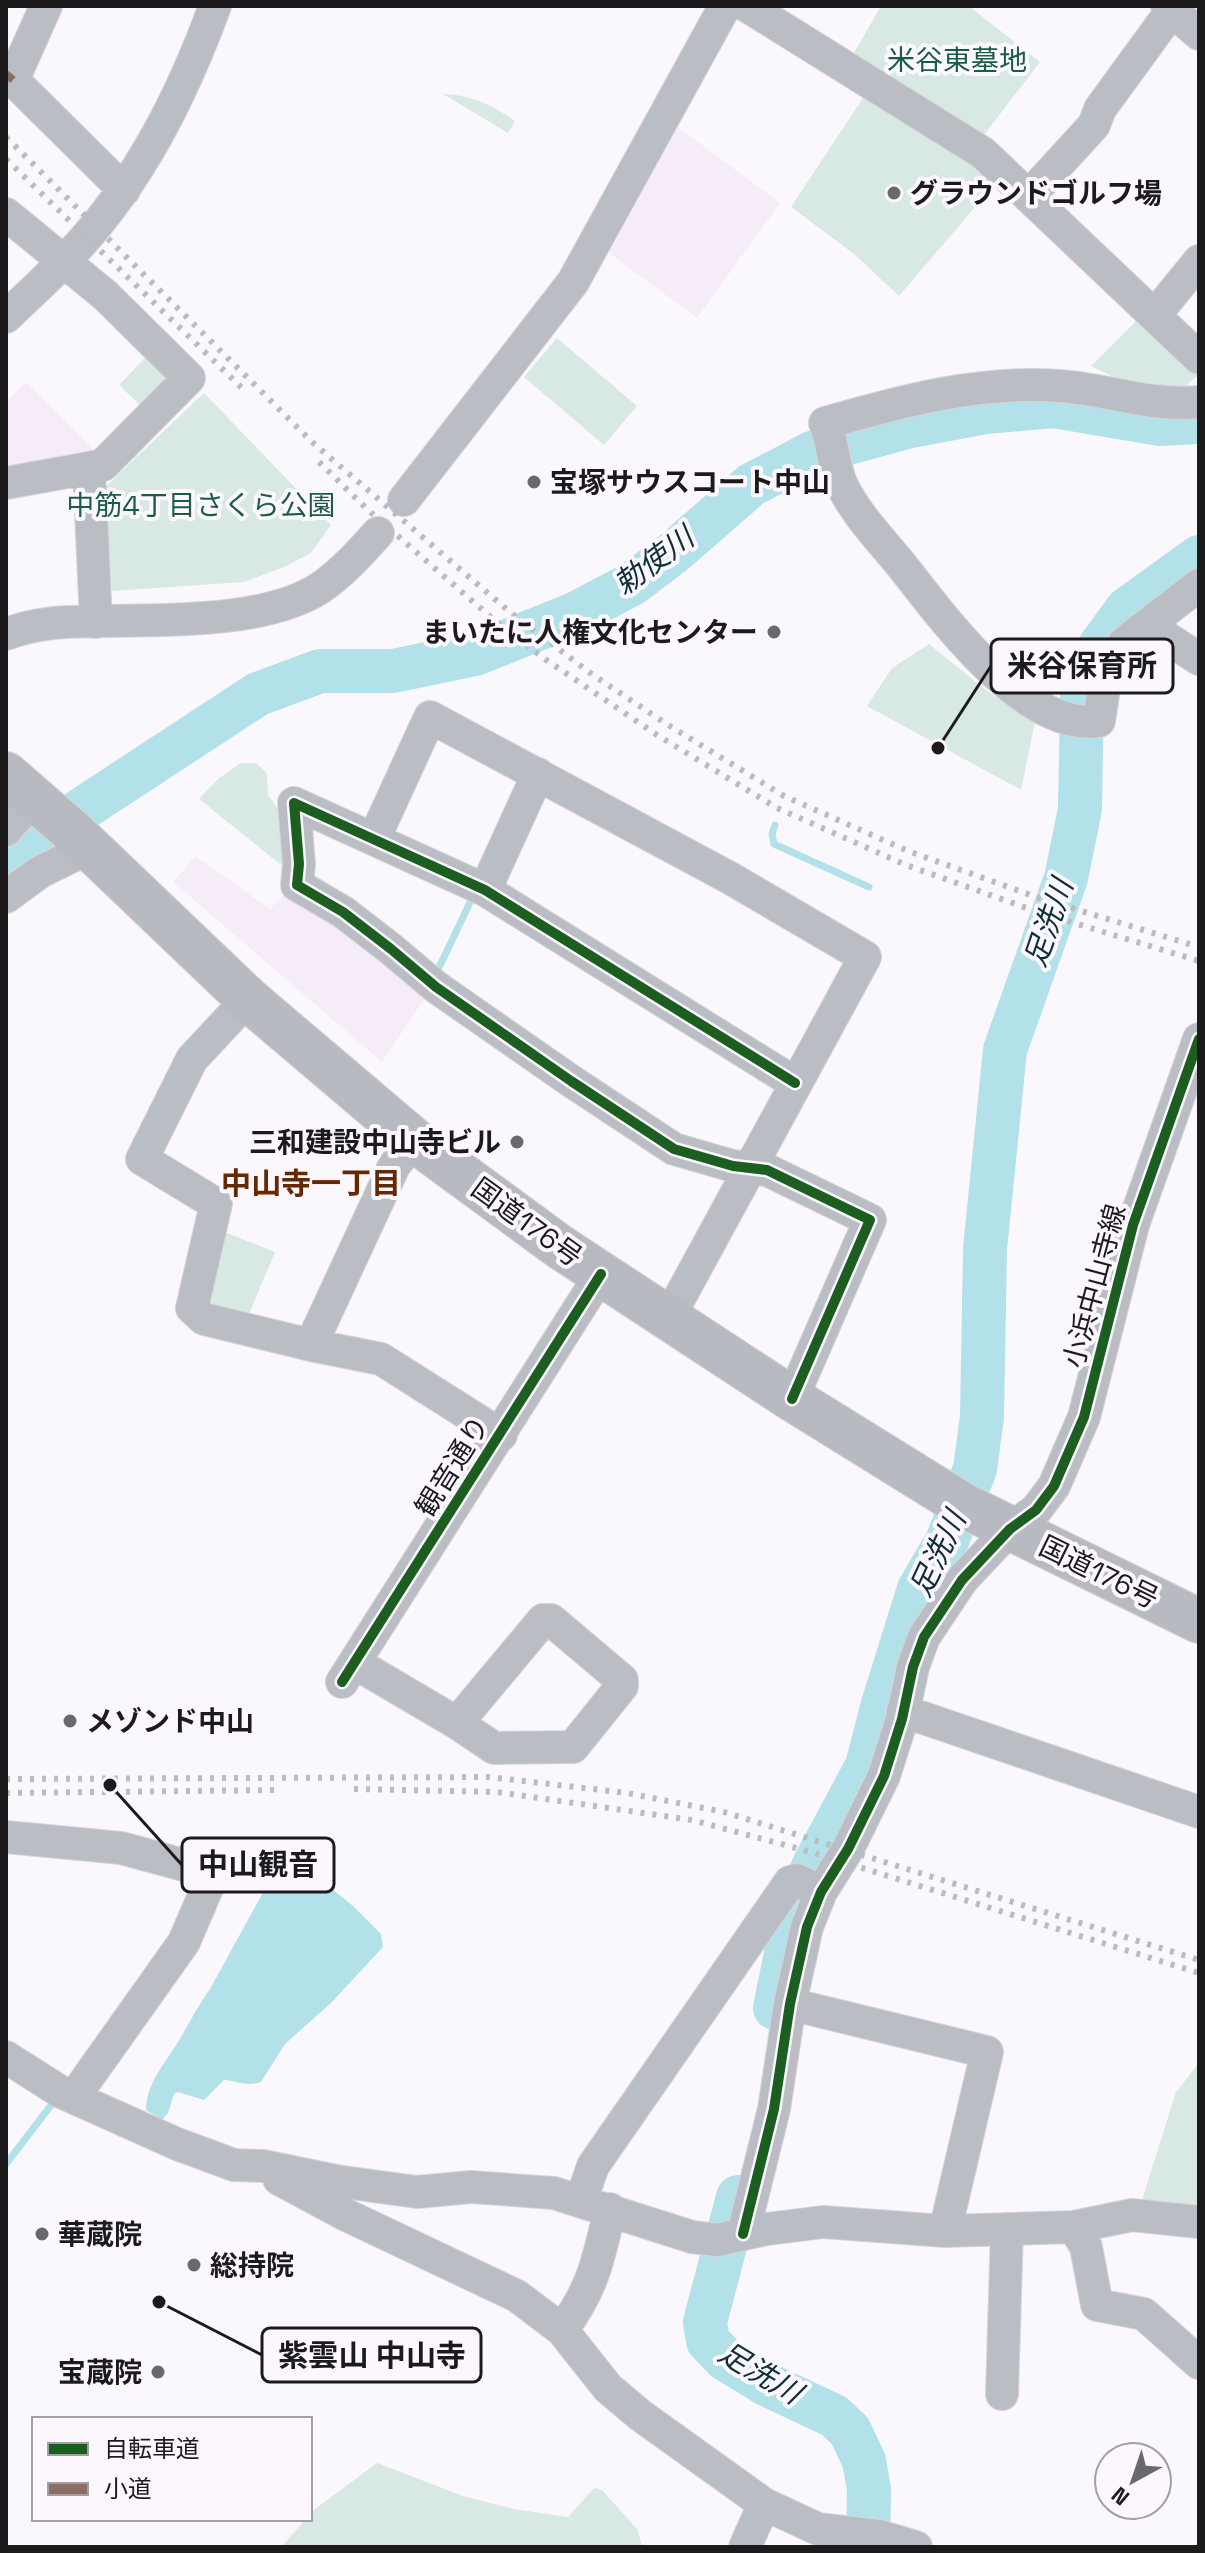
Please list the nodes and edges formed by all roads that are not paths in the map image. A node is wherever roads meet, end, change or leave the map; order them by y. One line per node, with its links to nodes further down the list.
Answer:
1 (46, 6): 7 (street)
2 (215, 6): 7 (street)
3 (725, 6): 18 (street)
4 (747, 6): 8 (street)
5 (1171, 7): 6 (street); 8 (street)
6 (1199, 34)
7 (124, 190): 10 (street)
8 (1029, 196): 12 (street)
9 (6, 214): 10 (street)
10 (63, 261): 13 (street); 16 (street)
11 (1199, 261): 12 (street)
12 (1155, 315): 14 (street)
13 (6, 317)
14 (1199, 358)
15 (1199, 402): 22 (street)
16 (89, 468): 17 (street); 21 (street)
17 (6, 483)
18 (404, 500)
19 (378, 533): 21 (street)
20 (1199, 585): 22 (street)
21 (96, 622): 23 (street)
22 (1147, 625): 24 (street)
23 (6, 634)
24 (1199, 659)
25 (538, 774): 27 (street); 28 (street); 32 (street)
26 (43, 816): 29 (street); 30 (highway, 国道176号)
27 (374, 839): 28 (street); 34 (street)
28 (485, 890): 32 (street)
29 (6, 897)
30 (248, 999): 33 (highway, 国道176号); 37 (street)
31 (1199, 1039): 40 (street, 小浜中山寺線)
32 (795, 1083): 34 (street)
33 (414, 1140): 35 (highway, 国道176号); 37 (street)
34 (749, 1168): 36 (street); 38 (street)
35 (601, 1274): 36 (highway, 国道176号); 39 (street, 観音通り)
36 (668, 1319): 38 (highway, 国道176号)
37 (311, 1345): 39 (street)
38 (792, 1399): 40 (highway, 国道176号)
39 (501, 1435): 43 (street, 観音通り)
40 (1010, 1529): 41 (highway, 国道176号); 42 (street, 小浜中山寺線)
41 (1199, 1621)
42 (903, 1711): 44 (street); 46 (street, 小浜中山寺線)
43 (457, 1723): 43 (street)
44 (1199, 1812)
45 (6, 1837): 49 (street)
46 (809, 1886): 47 (street); 52 (street)
47 (790, 2004): 57 (street); 58 (street)
48 (6, 2057): 49 (street)
49 (74, 2097): 50 (street)
50 (256, 2167): 51 (street); 56 (street)
51 (382, 2188): 52 (street); 56 (street)
52 (596, 2205): 58 (street); 59 (street)
53 (1199, 2222): 54 (street)
54 (1074, 2227): 55 (street); 60 (street)
55 (1007, 2229): 57 (street); 61 (street)
56 (380, 2231): 59 (street)
57 (945, 2231): 58 (street)
58 (732, 2237)
59 (562, 2330): 62 (street)
60 (1199, 2363)
61 (1002, 2394)
62 (764, 2504): 63 (street); 64 (street)
63 (745, 2547)
64 (916, 2547)

